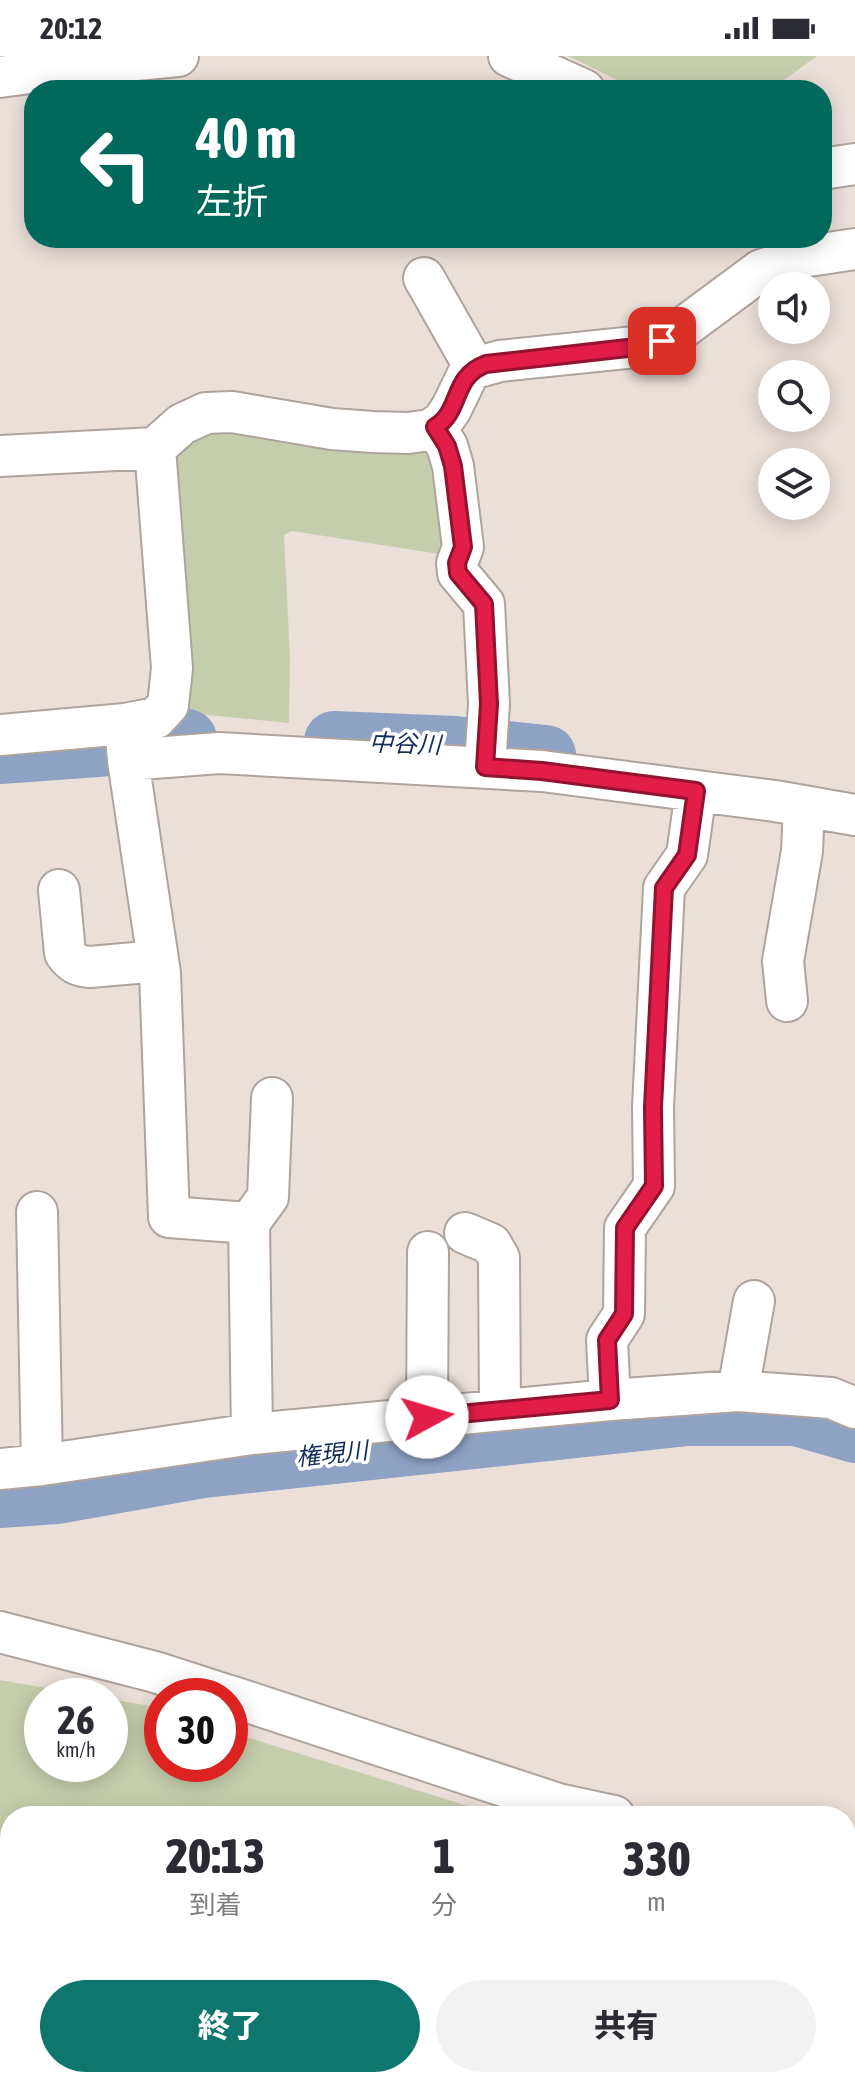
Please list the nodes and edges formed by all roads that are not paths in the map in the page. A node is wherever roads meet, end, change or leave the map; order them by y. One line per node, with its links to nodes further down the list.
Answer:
1 (178, 56): 3 (street)
2 (509, 56): 4 (street)
3 (0, 77)
4 (562, 80)
5 (855, 164): 6 (street)
6 (832, 167)
7 (855, 249): 9 (street)
8 (424, 278): 9 (street)
9 (475, 368): 10 (street)
10 (435, 427): 11 (street); 15 (street)
11 (155, 448): 12 (street); 14 (street)
12 (0, 456)
13 (0, 735): 14 (street)
14 (127, 743): 15 (street); 20 (street)
15 (486, 753): 16 (street)
16 (696, 791): 17 (street); 29 (street)
17 (804, 806): 18 (street); 21 (street)
18 (855, 815)
19 (59, 890): 20 (street)
20 (158, 961): 24 (street)
21 (787, 1001)
22 (272, 1098): 24 (street)
23 (37, 1212): 34 (street)
24 (249, 1223): 33 (street)
25 (465, 1233): 31 (street)
26 (428, 1252): 32 (street)
27 (754, 1301): 28 (street)
28 (738, 1391): 29 (street); 30 (street)
29 (610, 1400): 31 (street)
30 (855, 1408)
31 (500, 1410): 32 (street)
32 (427, 1417): 33 (street)
33 (252, 1434): 34 (street)
34 (42, 1465): 35 (street)
35 (0, 1469)
36 (0, 1632): 37 (street)
37 (174, 1678)
38 (248, 1702): 39 (street)
39 (567, 1806)

